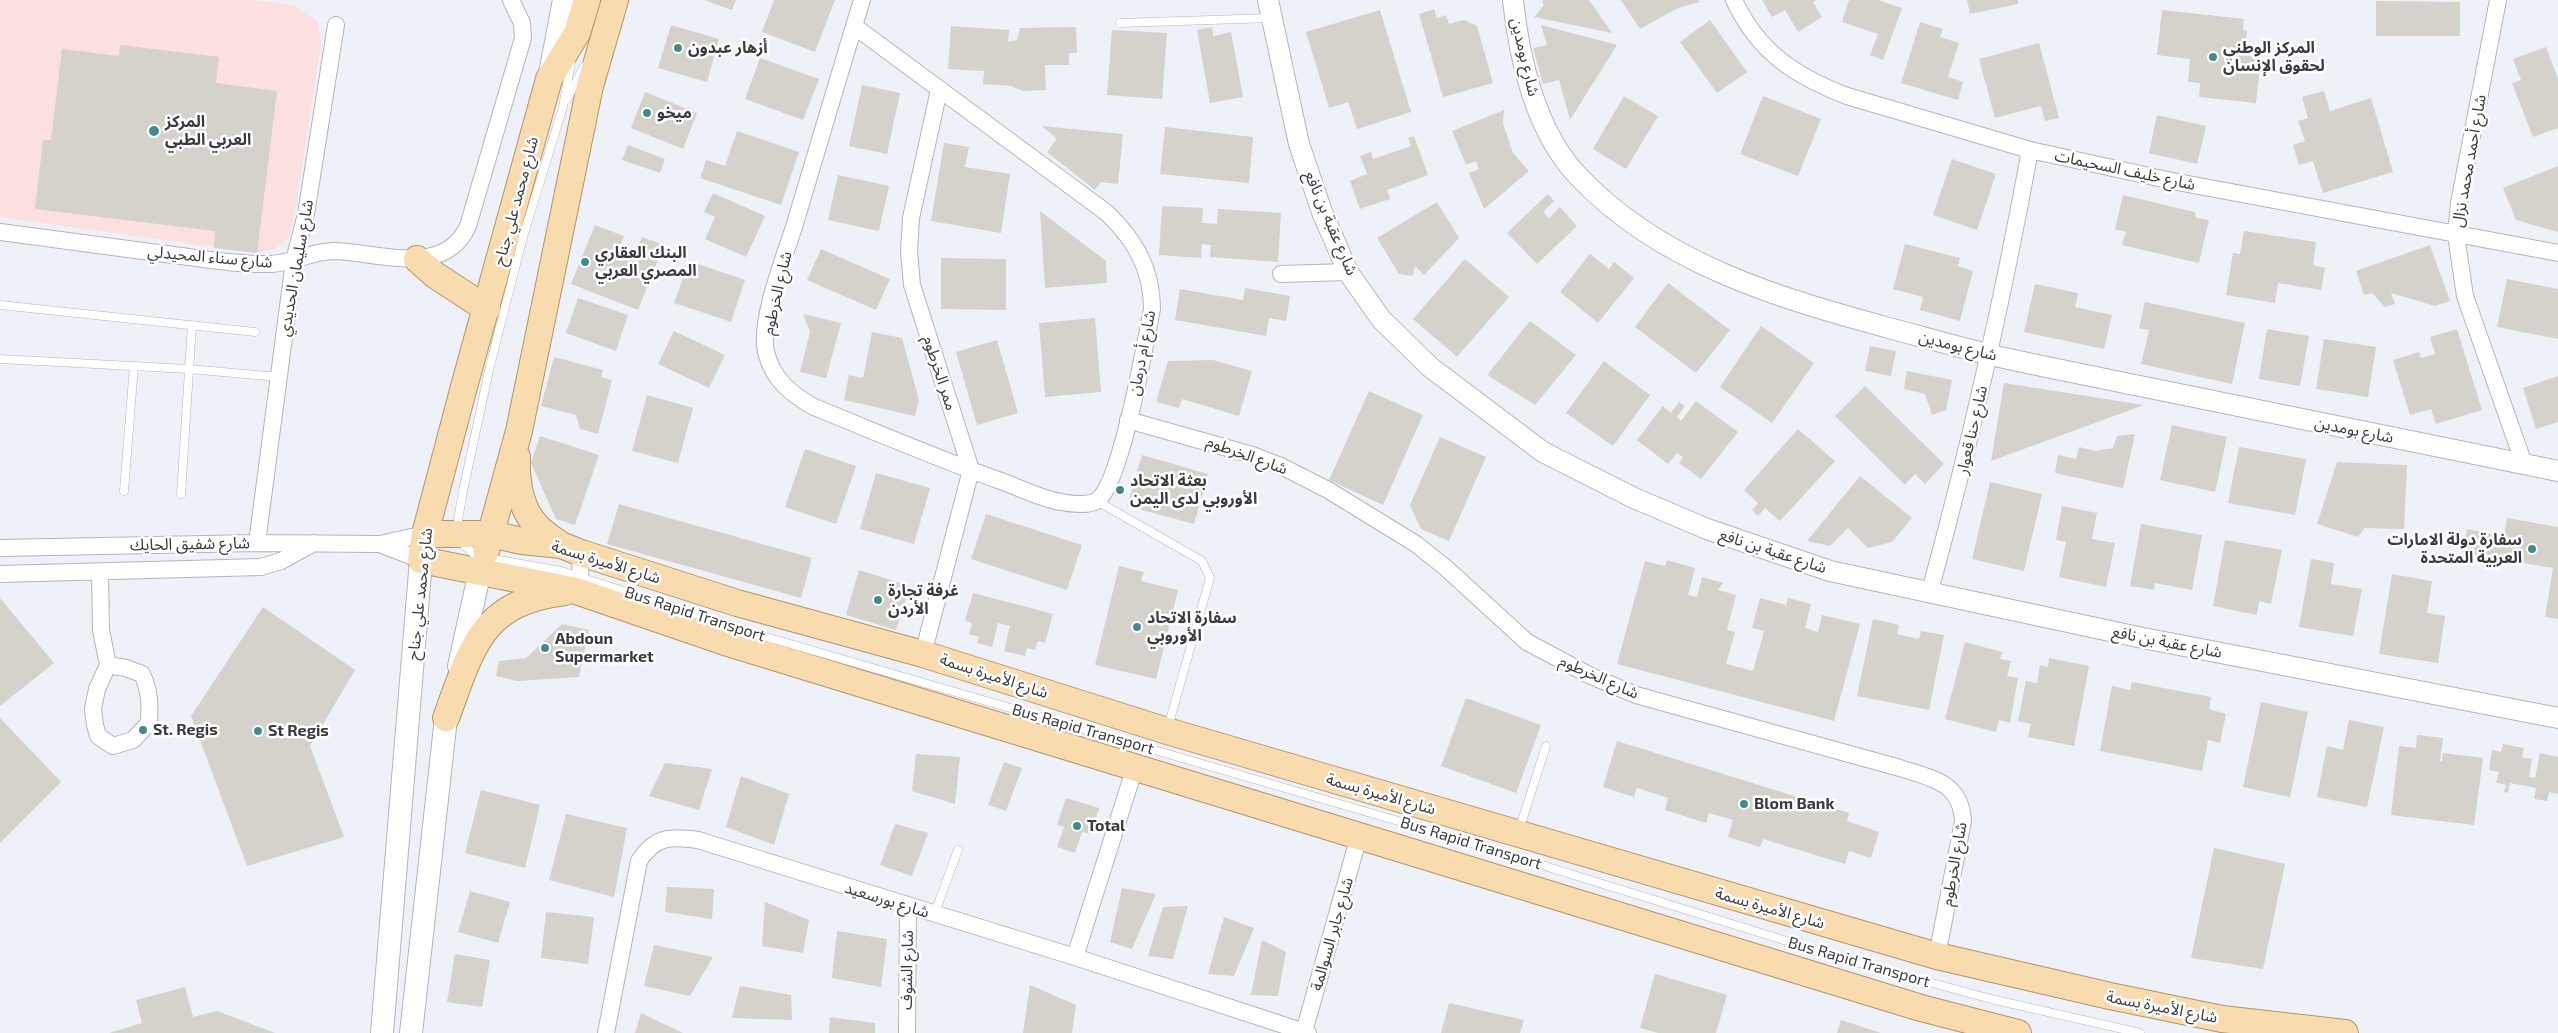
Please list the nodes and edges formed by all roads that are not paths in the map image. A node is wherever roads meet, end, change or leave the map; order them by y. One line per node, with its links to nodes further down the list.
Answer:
1 (511, 0): 21 (street, شارع سناء المحيدلي)
2 (564, 0): 14 (main road, شارع محمد علي جناح)
3 (587, 0): 13 (main road, شارع محمد علي جناح)
4 (862, 0): 12 (street, شارع الخرطوم)
5 (1513, 0): 29 (street, شارع بومدين)
6 (1734, 0): 17 (street, شارع خليف السحيمات)
7 (2498, 0): 19 (street, شارع أحمد محمد نزال)
8 (618, 5): 16 (lane); 35 (main road)
9 (1271, 9): 10 (lane); 23 (street, شارع عقبة بن نافع)
10 (1120, 23)
11 (336, 25): 22 (street, شارع سليمان الحديدي)
12 (854, 26): 15 (street, شارع أم درمان); 37 (street, شارع الخرطوم)
13 (577, 32): 14 (main road, شارع محمد علي جناح); 16 (lane)
14 (549, 80): 26 (main road, شارع محمد علي جناح)
15 (939, 90): 34 (street, شارع أم درمان); 37 (street, ممر الخرطوم)
16 (563, 107): 43 (lane)
17 (2030, 150): 19 (street, شارع خليف السحيمات); 29 (street, شارع حنا قعوار)
18 (0, 232): 22 (street, شارع سناء المحيدلي)
19 (2456, 235): 20 (street, شارع خليف السحيمات); 36 (street, شارع أحمد محمد نزال)
20 (2558, 252)
21 (417, 259): 22 (street, شارع سناء المحيدلي); 26 (main road)
22 (294, 261): 33 (street, شارع سليمان الحديدي)
23 (1348, 272): 24 (street); 53 (street, شارع عقبة بن نافع)
24 (1281, 274)
25 (0, 305): 27 (lane)
26 (487, 309): 42 (main road, شارع محمد علي جناح)
27 (192, 325): 28 (lane); 32 (lane)
28 (255, 332)
29 (1989, 355): 36 (street, شارع بومدين); 53 (street, شارع حنا قعوار)
30 (0, 359): 31 (lane)
31 (134, 366): 32 (lane); 39 (lane)
32 (189, 369): 33 (lane); 40 (lane)
33 (279, 377): 45 (street, شارع سليمان الحديدي)
34 (1128, 420): 41 (street, شارع أم درمان); 66 (street, شارع الخرطوم)
35 (519, 431): 48 (main road); 50 (main road)
36 (2524, 464): 38 (street, شارع بومدين)
37 (971, 470): 41 (street); 54 (street)
38 (2558, 471)
39 (124, 491)
40 (181, 494)
41 (1097, 501): 58 (lane)
42 (425, 534): 43 (main road, شارع الأميرة بسمة); 46 (street, شارع شفيق الحايك); 49 (main road, شارع محمد علي جناح)
43 (459, 535): 48 (main road, شارع الأميرة بسمة)
44 (316, 542): 45 (street, شارع شفيق الحايك); 46 (street, شارع شفيق الحايك); 51 (street)
45 (257, 543): 47 (street, شارع شفيق الحايك)
46 (380, 544): 49 (street, شارع شفيق الحايك)
47 (0, 548)
48 (485, 555): 49 (main road, شارع الأميرة بسمة); 50 (main road, شارع الأميرة بسمة); 50 (main road, شارع الأميرة بسمة); 56 (main road)
49 (421, 560): 70 (main road, شارع محمد علي جناح)
50 (575, 566): 54 (main road, شارع الأميرة بسمة); 56 (main road); 60 (main road, شارع الأميرة بسمة); 75 (lane, Bus Rapid Transport)
51 (100, 573): 52 (street); 55 (street)
52 (0, 574)
53 (1930, 591): 57 (street, شارع عقبة بن نافع)
54 (923, 654): 58 (main road, شارع الأميرة بسمة)
55 (108, 665): 55 (street)
56 (446, 718): 71 (main road)
57 (2558, 718)
58 (1167, 731): 61 (main road, شارع الأميرة بسمة)
59 (1546, 746): 61 (lane)
60 (1135, 767): 62 (main road, شارع الأميرة بسمة); 67 (street)
61 (1517, 834): 66 (main road, شارع الأميرة بسمة)
62 (1359, 836): 69 (street, شارع جابر السوالمة); 74 (main road, شارع الأميرة بسمة)
63 (958, 850): 65 (lane)
64 (908, 907): 65 (street, شارع بورسعيد); 72 (street, شارع بورسعيد); 73 (street, شارع الشوف)
65 (934, 915): 67 (street, شارع بورسعيد)
66 (1936, 956): 68 (main road, شارع الأميرة بسمة)
67 (1075, 957): 69 (street, شارع بورسعيد)
68 (2221, 1026): 76 (main road, شارع الأميرة بسمة)
69 (1306, 1032)
70 (382, 1033)
71 (411, 1033)
72 (606, 1033)
73 (907, 1033)
74 (2018, 1033)
75 (2140, 1033)
76 (2345, 1033)

